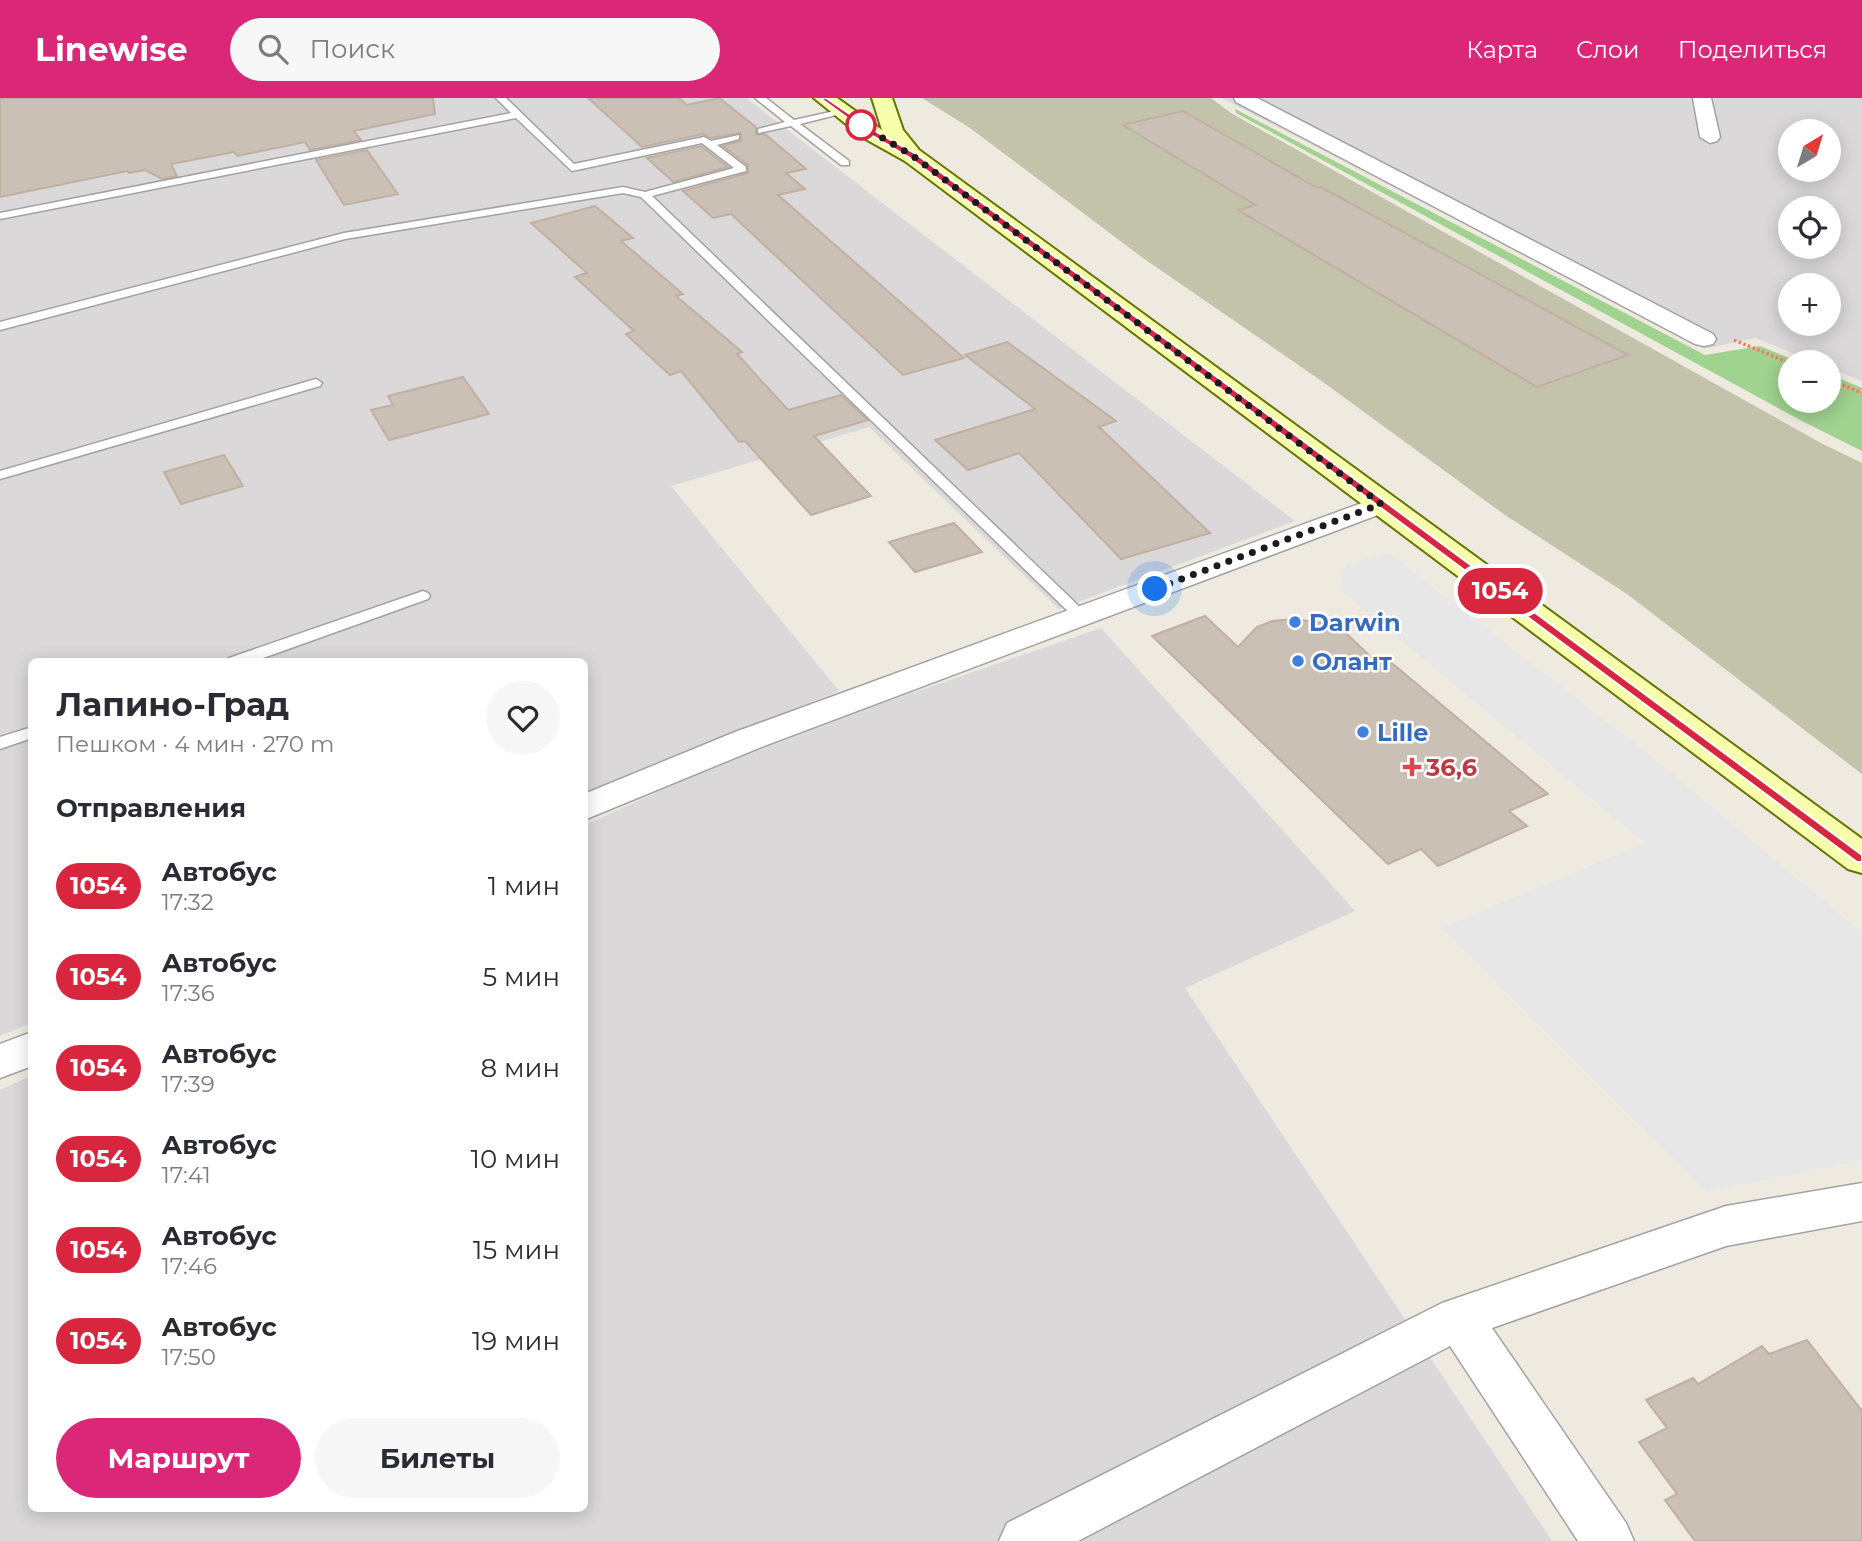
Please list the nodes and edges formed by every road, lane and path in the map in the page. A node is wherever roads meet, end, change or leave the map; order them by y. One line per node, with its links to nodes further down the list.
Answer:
1 (501, 98): 9 (lane)
2 (777, 98): 7 (lane)
3 (824, 98): 8 (main road)
4 (882, 98): 15 (main road)
5 (1243, 98): 20 (street)
6 (1702, 98): 13 (street)
7 (763, 100): 10 (lane)
8 (841, 111): 10 (lane); 15 (main road)
9 (518, 115): 14 (lane); 18 (lane)
10 (793, 123): 11 (lane); 16 (lane)
11 (761, 131)
12 (736, 136): 14 (lane)
13 (1710, 137)
14 (709, 144): 17 (lane)
15 (913, 156): 26 (main road)
16 (845, 163)
17 (645, 195): 19 (lane); 28 (lane)
18 (0, 216)
19 (0, 326)
20 (1704, 339): 21 (path)
21 (1778, 358)
22 (316, 383): 25 (lane)
23 (1841, 384): 24 (path)
24 (1862, 393)
25 (0, 475)
26 (1381, 504): 28 (street); 33 (main road)
27 (423, 596): 29 (lane)
28 (1081, 616): 32 (street)
29 (246, 658)
30 (28, 733): 31 (lane)
31 (0, 743)
32 (588, 806)
33 (1862, 859)
34 (28, 1050): 35 (street)
35 (0, 1062)
36 (1862, 1202): 37 (street)
37 (1458, 1318): 38 (street); 39 (street)
38 (1025, 1541)
39 (1608, 1541)

